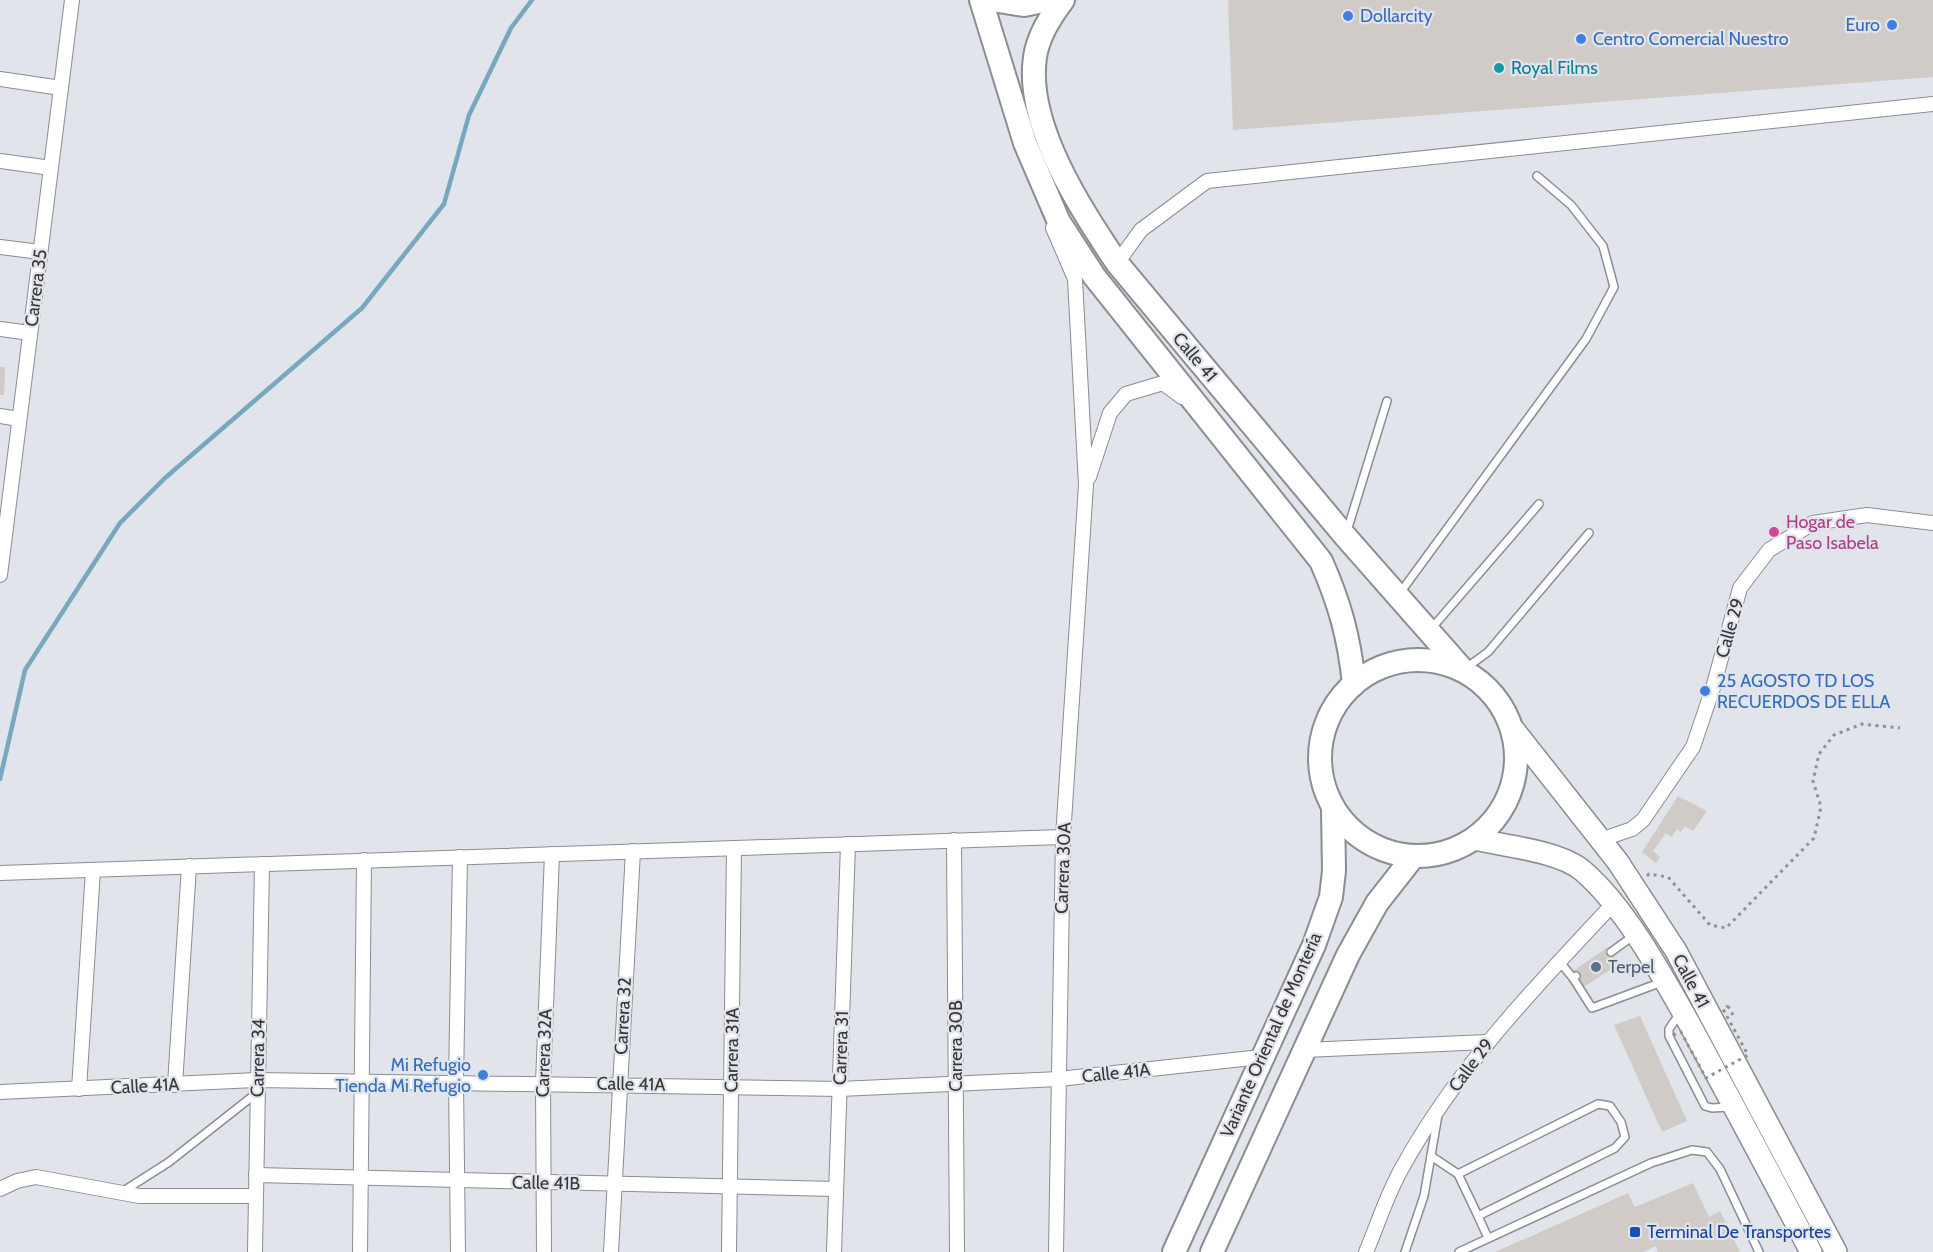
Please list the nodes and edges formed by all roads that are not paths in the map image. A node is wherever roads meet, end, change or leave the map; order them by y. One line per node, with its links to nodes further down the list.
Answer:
1 (72, 0): 7 (street, Carrera 35)
2 (981, 0): 9 (highway, Calle 41)
3 (992, 0): 4 (highway)
4 (1048, 0)
5 (1062, 0): 15 (highway, Calle 41)
6 (0, 79): 7 (street)
7 (61, 88): 11 (street, Carrera 35)
8 (1933, 104): 15 (street)
9 (1025, 143): 19 (highway, Calle 41); 22 (street)
10 (0, 161): 11 (street)
11 (51, 168): 14 (street, Carrera 35)
12 (1537, 176): 29 (lane)
13 (0, 247): 14 (street)
14 (40, 252): 17 (street, Carrera 35)
15 (1117, 263): 27 (highway, Calle 41)
16 (0, 329): 17 (street)
17 (30, 333): 21 (street, Carrera 35)
18 (1387, 401): 27 (lane)
19 (1198, 409): 22 (street); 32 (highway, Calle 41)
20 (0, 416): 21 (street)
21 (20, 419): 23 (street, Carrera 35)
22 (1086, 485): 35 (street, Carrera 30A)
23 (5, 498): 28 (street, Carrera 35)
24 (1539, 504): 30 (lane)
25 (1933, 523): 38 (street, Calle 29)
26 (1589, 533): 31 (lane)
27 (1346, 536): 29 (highway, Calle 41)
28 (0, 575)
29 (1398, 597): 30 (highway, Calle 41)
30 (1428, 633): 31 (highway, Calle 41)
31 (1463, 670): 32 (highway); 33 (highway)
32 (1354, 684): 34 (highway)
33 (1514, 730): 36 (highway); 38 (main road, Calle 41)
34 (1333, 809): 44 (highway); 57 (highway, Variante Oriental de Montería)
35 (1064, 837): 37 (street); 58 (street, Carrera 30A)
36 (1474, 839): 44 (highway); 50 (main road, Calle 41)
37 (954, 840): 39 (street); 63 (street, Carrera 30B)
38 (1600, 840): 101 (main road, Calle 41)
39 (848, 844): 40 (street); 68 (street, Carrera 31)
40 (734, 848): 41 (street); 66 (street, Carrera 31A)
41 (633, 851): 42 (street); 62 (street, Carrera 32)
42 (552, 854): 43 (street); 61 (street, Carrera 32A)
43 (460, 857): 45 (street); 60 (street)
44 (1413, 857): 56 (highway, Variante Oriental de Montería)
45 (364, 860): 46 (street); 59 (street)
46 (262, 864): 47 (street); 65 (street, Carrera 34)
47 (189, 866): 48 (street); 64 (street)
48 (93, 870): 49 (street); 67 (street)
49 (0, 873)
50 (1613, 904): 51 (main road, Calle 41); 53 (street, Calle 29)
51 (1636, 934): 52 (lane); 54 (main road, Calle 41)
52 (1611, 952)
53 (1559, 961): 54 (lane); 55 (street, Calle 29)
54 (1665, 981): 100 (main road, Calle 41)
55 (1487, 1042): 56 (street); 70 (street, Calle 29)
56 (1305, 1050): 95 (highway, Variante Oriental de Montería)
57 (1261, 1057): 58 (street, Calle 41A); 94 (highway, Variante Oriental de Montería)
58 (1059, 1079): 63 (street, Calle 41A); 93 (street, Carrera 30A)
59 (361, 1080): 60 (street, Calle 41A); 65 (street, Calle 41A); 74 (street)
60 (456, 1081): 61 (street, Calle 41A); 75 (street)
61 (543, 1083): 62 (street, Calle 41A); 76 (street, Carrera 32A)
62 (620, 1084): 66 (street, Calle 41A); 77 (street, Carrera 32)
63 (956, 1084): 68 (street, Calle 41A); 92 (street, Carrera 30B)
64 (175, 1085): 65 (street, Calle 41A); 67 (street, Calle 41A)
65 (258, 1086): 73 (street, Carrera 34); 81 (lane)
66 (731, 1087): 68 (street, Calle 41A); 78 (street, Carrera 31A)
67 (80, 1089): 69 (street, Calle 41A)
68 (840, 1089): 80 (street, Carrera 31)
69 (0, 1092)
70 (1439, 1107): 71 (lane); 96 (street, Calle 29)
71 (1431, 1156): 72 (lane); 97 (lane)
72 (1458, 1174): 83 (lane); 83 (lane)
73 (256, 1175): 74 (street, Calle 41B); 82 (street, Carrera 34)
74 (359, 1179): 75 (street, Calle 41B); 86 (street)
75 (457, 1181): 76 (street, Calle 41B); 87 (street)
76 (543, 1183): 77 (street, Calle 41B); 88 (street, Carrera 32A)
77 (615, 1185): 78 (street, Calle 41B); 89 (street, Carrera 32)
78 (730, 1186): 80 (street, Calle 41B); 90 (street, Carrera 31A)
79 (0, 1189): 81 (street)
80 (836, 1189): 91 (street, Carrera 31)
81 (122, 1192): 82 (street)
82 (256, 1196): 85 (street, Carrera 34)
83 (1478, 1216): 84 (lane)
84 (1488, 1238): 98 (lane); 99 (lane)
85 (255, 1252)
86 (360, 1252)
87 (458, 1252)
88 (544, 1252)
89 (611, 1252)
90 (729, 1252)
91 (834, 1252)
92 (957, 1252)
93 (1056, 1252)
94 (1174, 1252)
95 (1212, 1252)
96 (1366, 1252)
97 (1405, 1252)
98 (1458, 1252)
99 (1759, 1252)
100 (1811, 1252)
101 (1836, 1252)

